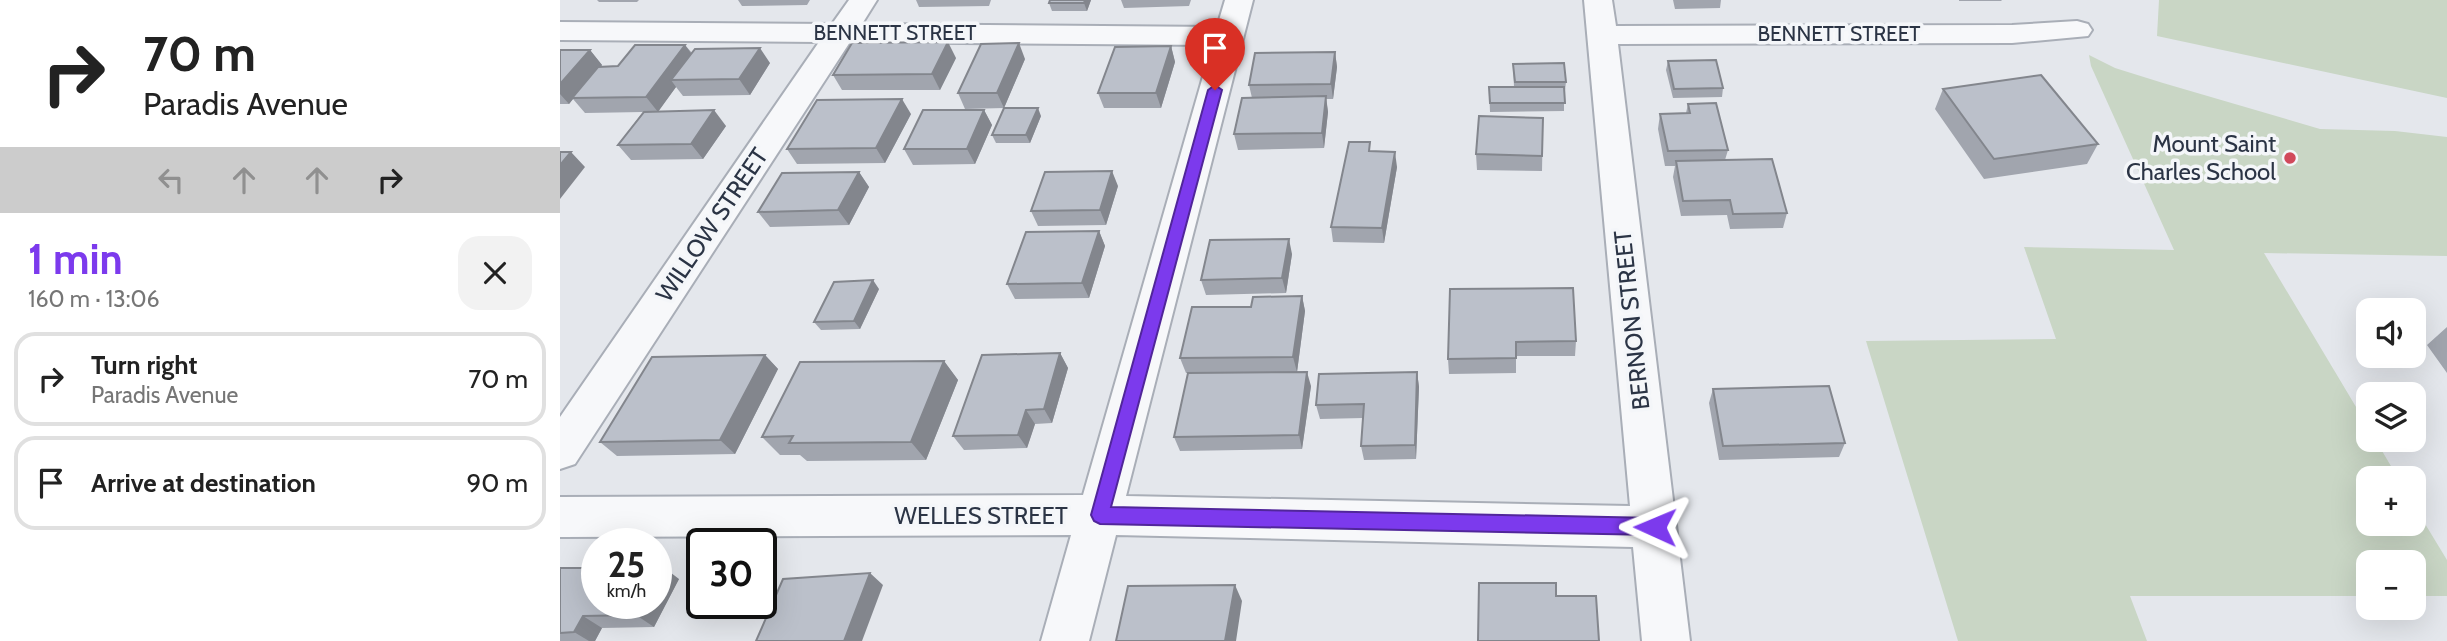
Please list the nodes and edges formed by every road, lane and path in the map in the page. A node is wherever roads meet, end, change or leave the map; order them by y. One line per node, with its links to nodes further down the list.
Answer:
1 (863, 0): 6 (street, WILLOW STREET)
2 (1240, 0): 7 (street)
3 (1599, 18): 4 (street, BENNETT STREET); 11 (street, BERNON STREET)
4 (2077, 30)
5 (560, 31): 6 (street, BENNETT STREET)
6 (842, 33): 7 (street, BENNETT STREET); 8 (street, WILLOW STREET)
7 (1229, 36): 9 (street)
8 (560, 451)
9 (1100, 515): 10 (street, WELLES STREET); 11 (street, WELLES STREET); 12 (street)
10 (560, 517)
11 (1655, 527): 13 (street, BERNON STREET)
12 (1065, 641)
13 (1666, 641)

